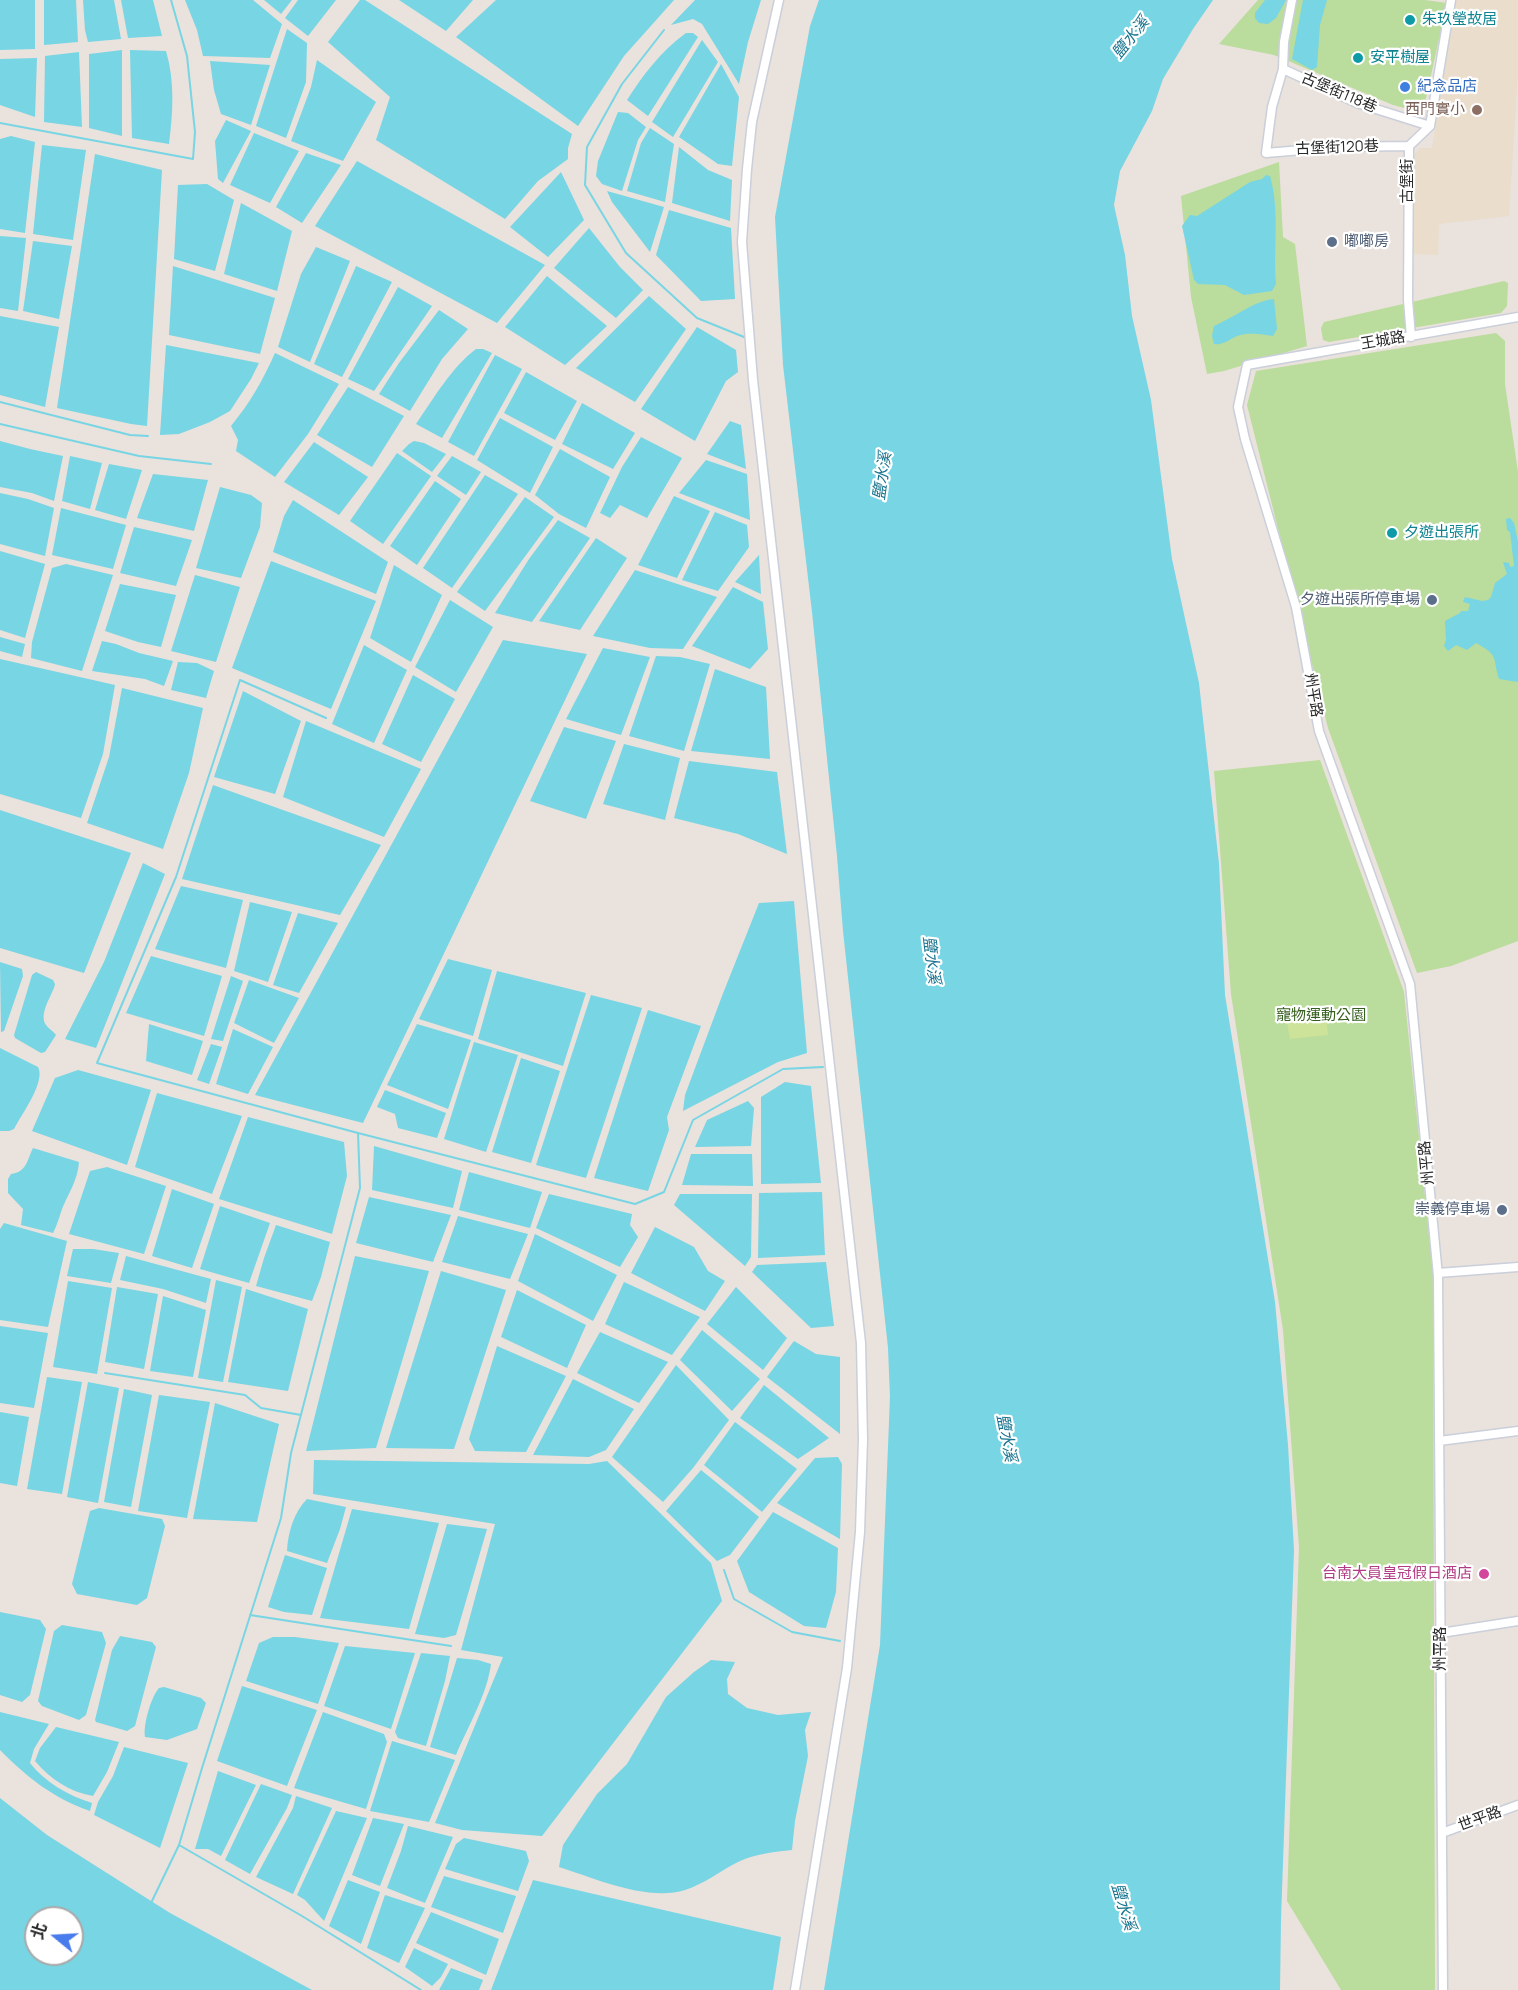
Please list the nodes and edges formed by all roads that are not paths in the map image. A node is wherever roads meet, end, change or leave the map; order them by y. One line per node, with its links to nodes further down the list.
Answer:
1 (779, 0): 18 (street)
2 (1292, 0): 4 (street)
3 (1451, 0): 5 (street)
4 (1283, 69): 5 (street, 古堡街118巷); 6 (street, 古堡街120巷)
5 (1430, 126): 6 (street, 古堡街)
6 (1408, 146): 8 (street, 古堡街)
7 (1518, 317): 8 (street, 王城路)
8 (1411, 337): 9 (street, 王城路)
9 (1247, 364): 11 (street, 州平路)
10 (1518, 1267): 11 (street)
11 (1438, 1273): 13 (street, 州平路)
12 (1518, 1431): 13 (street)
13 (1439, 1441): 15 (street, 州平路)
14 (1518, 1621): 15 (street)
15 (1441, 1633): 17 (street, 州平路)
16 (1518, 1805): 17 (street, 世平路)
17 (1442, 1833): 19 (street, 州平路)
18 (795, 1990)
19 (1443, 1990)

